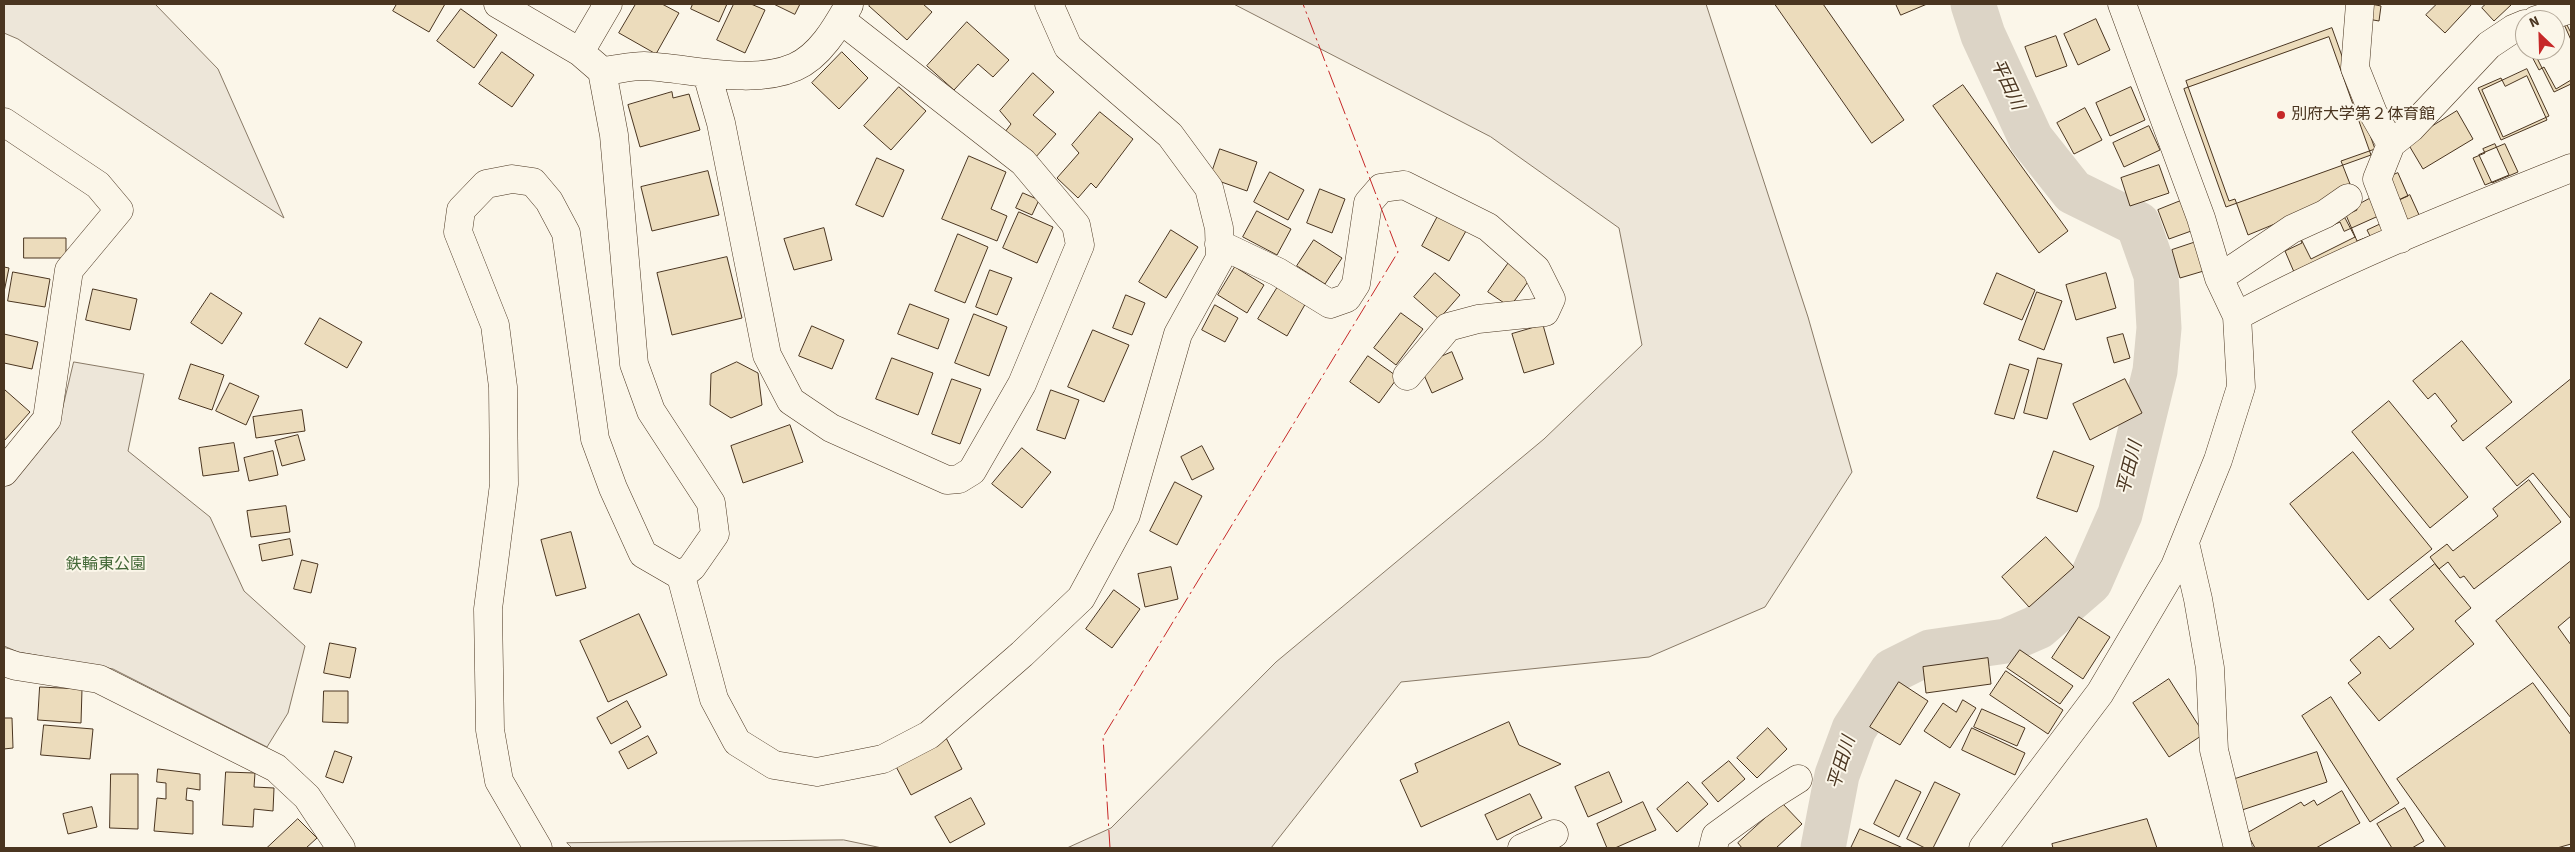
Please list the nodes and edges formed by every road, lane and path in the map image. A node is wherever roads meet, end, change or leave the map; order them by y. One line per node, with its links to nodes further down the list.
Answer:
1 (498, 4): 8 (street)
2 (608, 4): 8 (street)
3 (1049, 4): 16 (street)
4 (2122, 4): 17 (street)
5 (2360, 4): 12 (street)
6 (845, 12): 10 (street); 10 (street)
7 (2515, 28): 12 (street)
8 (580, 52): 9 (street)
9 (602, 72): 10 (street); 22 (street)
10 (707, 74)
11 (4, 122): 20 (street)
12 (2391, 144): 15 (street)
13 (2571, 168): 15 (street)
14 (2348, 198): 17 (street)
15 (2400, 239): 18 (street)
16 (1219, 244): 19 (street); 22 (street)
17 (2218, 278): 18 (street)
18 (2238, 316): 21 (street)
19 (1407, 376)
20 (4, 472)
21 (2185, 543): 30 (street); 31 (street)
22 (681, 576): 27 (street)
23 (4, 662): 26 (street)
24 (1798, 780): 29 (street)
25 (1554, 834): 28 (street)
26 (341, 848)
27 (538, 848)
28 (1522, 848)
29 (1712, 848)
30 (1983, 848)
31 (2238, 848)

